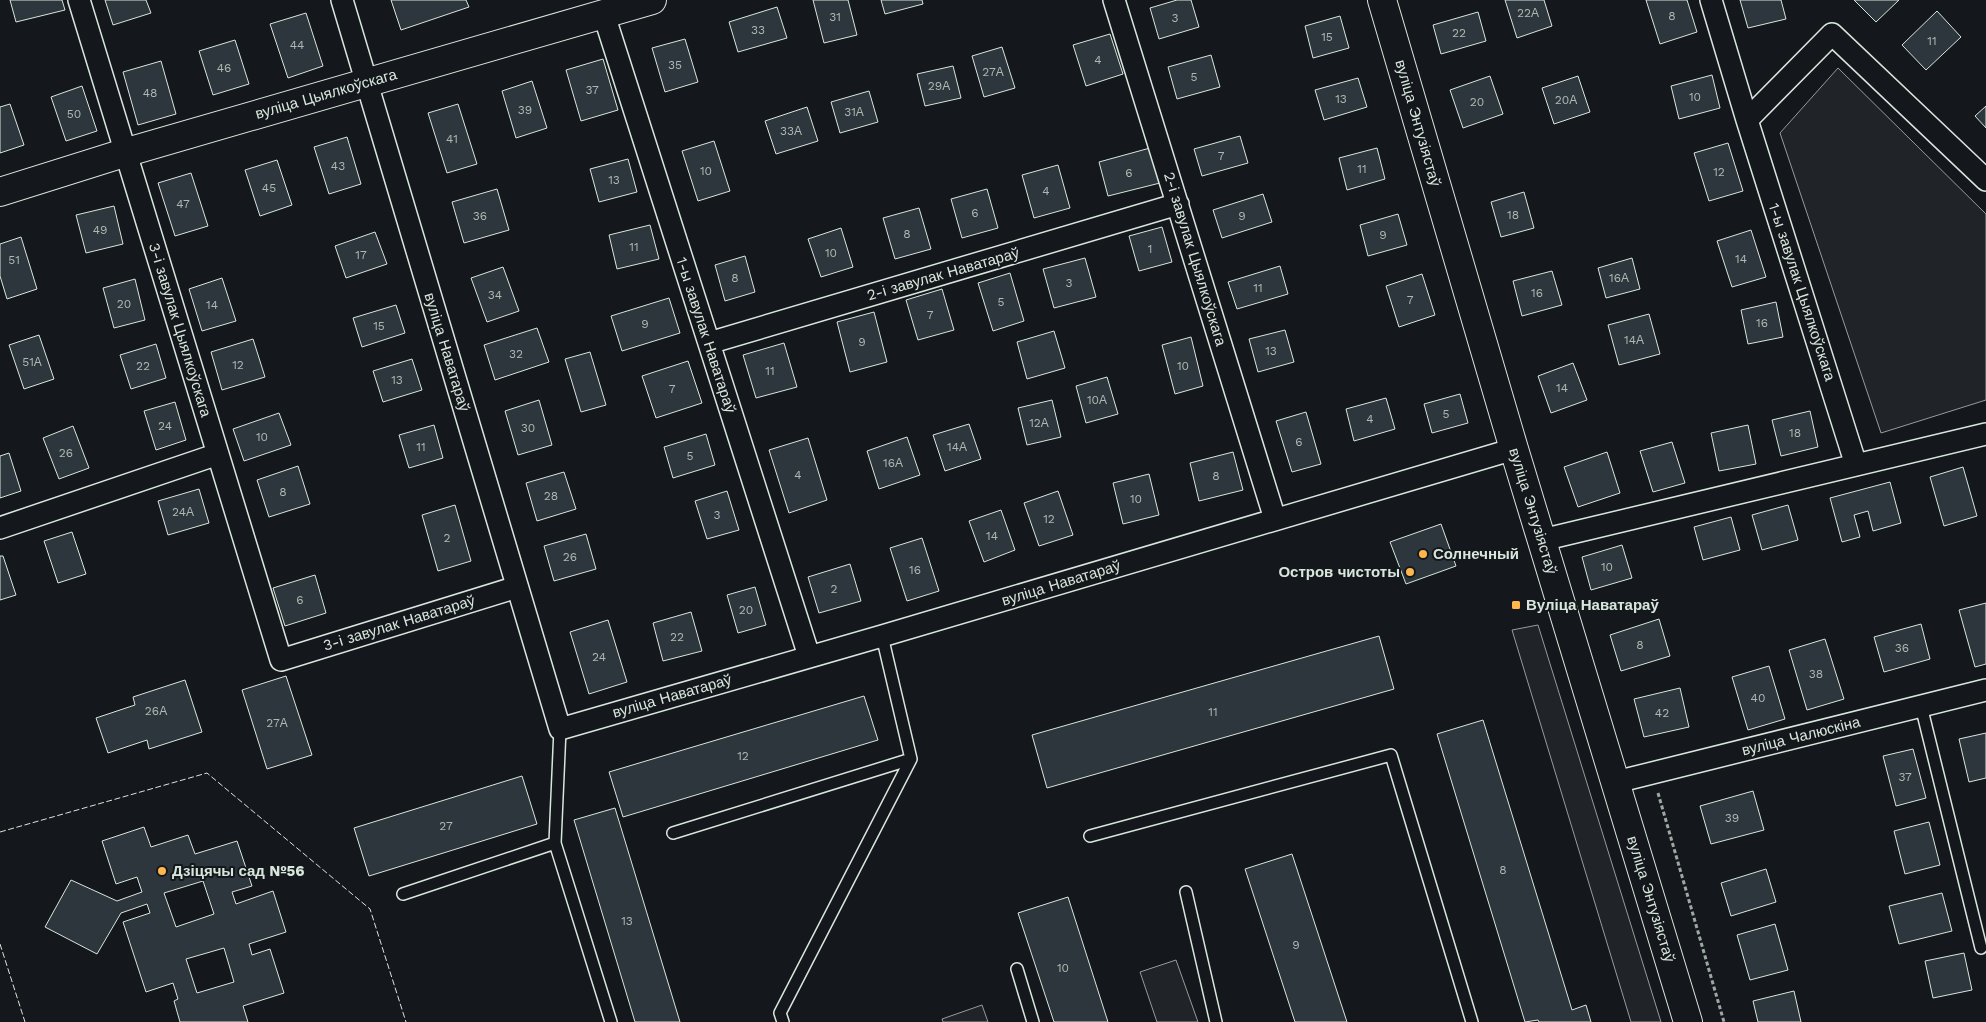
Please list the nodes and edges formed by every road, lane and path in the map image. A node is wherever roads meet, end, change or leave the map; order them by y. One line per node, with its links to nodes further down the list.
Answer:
1 (79, 0): 10 (street, 3-і завулак Цыялкоўскага)
2 (342, 0): 8 (street, вуліца Наватараў)
3 (652, 0): 7 (main road, вуліца Цыялкоўскага)
4 (1114, 0): 13 (street, 2-і завулак Цыялкоўскага)
5 (1382, 0): 16 (main road, вуліца Энтузіястаў)
6 (1711, 0): 9 (street, 1-ы завулак Цыялкоўскага)
7 (604, 15): 8 (main road, вуліца Цыялкоўскага); 14 (street, 1-ы завулак Наватараў)
8 (366, 82): 10 (main road, вуліца Цыялкоўскага); 22 (street, вуліца Наватараў)
9 (1747, 120): 11 (street); 18 (street, 1-ы завулак Цыялкоўскага)
10 (124, 153): 12 (main road, вуліца Цыялкоўскага); 17 (street, 3-і завулак Цыялкоўскага)
11 (1986, 180)
12 (0, 192)
13 (1178, 204): 14 (street, 2-і завулак Наватараў); 19 (street, 2-і завулак Цыялкоўскага)
14 (709, 343): 24 (street, 1-ы завулак Наватараў)
15 (1986, 434): 18 (street)
16 (1514, 449): 19 (street, вуліца Наватараў); 21 (main road, вуліца Энтузіястаў)
17 (218, 454): 20 (street); 25 (street, 3-і завулак Цыялкоўскага)
18 (1856, 465): 21 (street)
19 (1274, 519): 23 (street, вуліца Наватараў)
20 (0, 528)
21 (1542, 540): 31 (main road, вуліца Энтузіястаў)
22 (517, 587): 25 (street, 3-і завулак Наватараў); 28 (street, вуліца Наватараў)
23 (882, 636): 24 (street, вуліца Наватараў); 29 (lane)
24 (809, 656): 28 (street, вуліца Наватараў)
25 (281, 660)
26 (1986, 690): 27 (street, вуліца Чалюскіна)
27 (1922, 706): 30 (street, вуліца Чалюскіна); 37 (lane)
28 (560, 729): 34 (lane)
29 (911, 759): 32 (lane); 40 (lane)
30 (1652, 773): 31 (street, вуліца Чалюскіна); 45 (path)
31 (1616, 782): 44 (main road, вуліца Энтузіястаў)
32 (673, 833)
33 (1090, 836): 43 (lane)
34 (555, 843): 36 (lane); 39 (lane)
35 (1186, 892): 42 (lane)
36 (403, 894)
37 (1981, 948)
38 (1017, 969): 41 (lane)
39 (611, 1022)
40 (783, 1022)
41 (1033, 1022)
42 (1216, 1022)
43 (1472, 1022)
44 (1688, 1022)
45 (1724, 1022)

